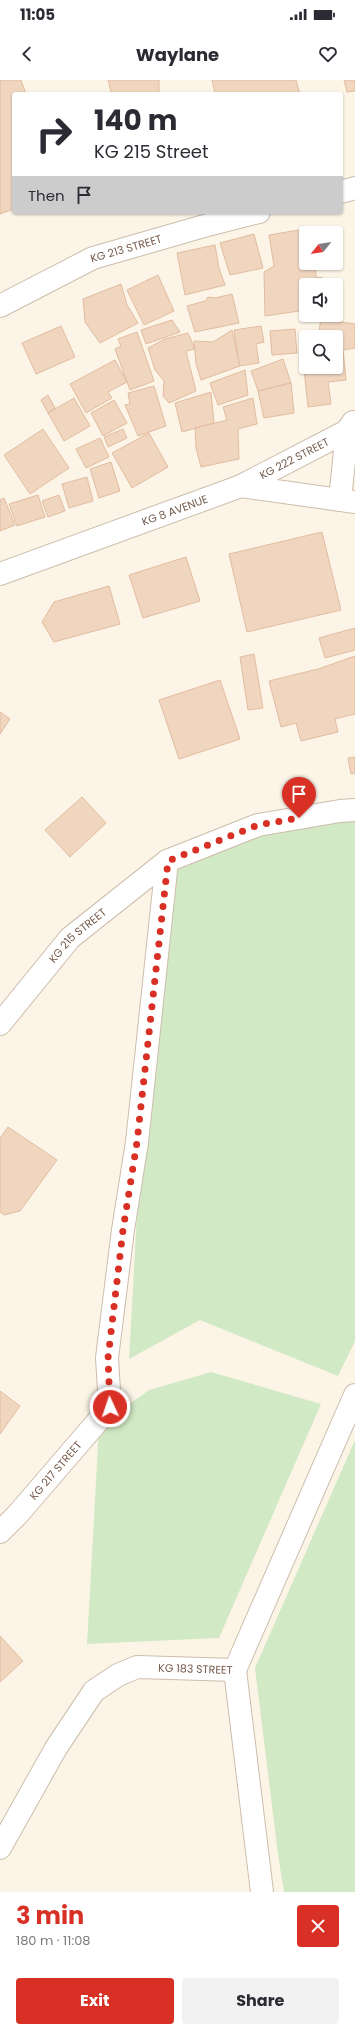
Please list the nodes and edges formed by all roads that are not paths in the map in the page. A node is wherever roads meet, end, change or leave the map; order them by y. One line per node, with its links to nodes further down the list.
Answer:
1 (355, 188): 2 (street)
2 (343, 191)
3 (251, 214): 4 (street, KG 213 STREET)
4 (0, 306)
5 (351, 425): 6 (street, KG 222 STREET); 7 (street, KG 222 STREET)
6 (242, 486): 7 (street, KG 8 AVENUE); 8 (street, KG 8 AVENUE)
7 (347, 501)
8 (0, 574)
9 (355, 810): 10 (street, KG 215 STREET)
10 (168, 861): 11 (street, KG 215 STREET); 13 (street, KG 217 STREET)
11 (0, 1024)
12 (355, 1395): 14 (street, KG 183 STREET)
13 (0, 1532)
14 (235, 1670): 15 (street, KG 183 STREET); 16 (street)
15 (0, 1848)
16 (261, 1891)

